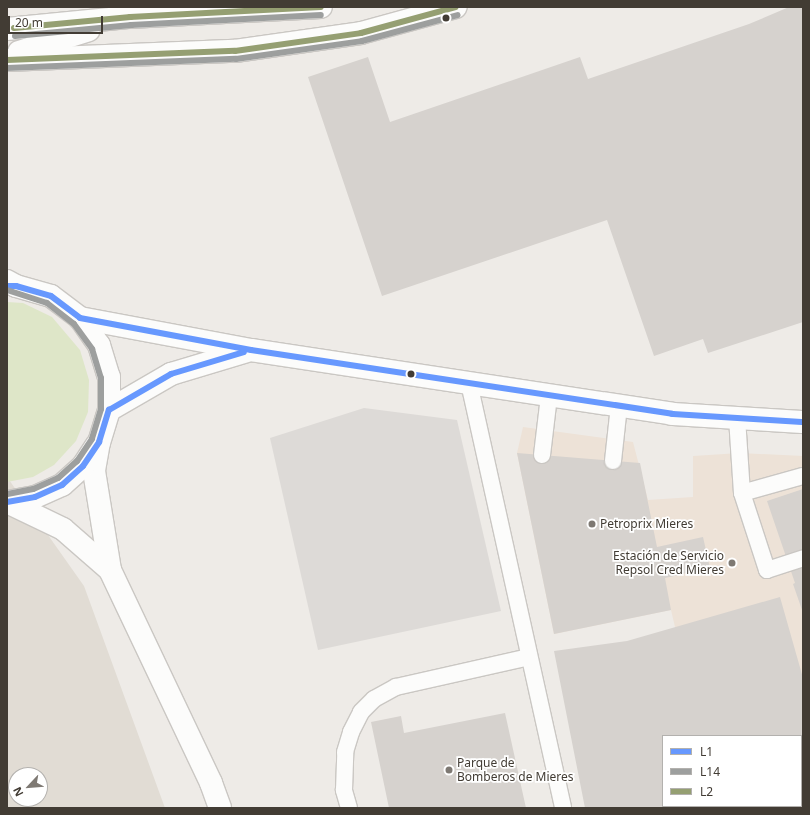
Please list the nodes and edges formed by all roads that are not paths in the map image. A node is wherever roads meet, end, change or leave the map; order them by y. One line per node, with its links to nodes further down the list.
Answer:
1 (321, 7): 3 (street)
2 (456, 7): 6 (street)
3 (137, 12): 4 (street); 5 (street)
4 (7, 29)
5 (7, 56)
6 (7, 60)
7 (10, 284): 8 (street)
8 (80, 318): 9 (street); 13 (street)
9 (251, 350): 10 (street); 13 (street)
10 (469, 383): 11 (street); 24 (lane)
11 (549, 396): 12 (street); 17 (lane)
12 (620, 406): 14 (street); 18 (lane)
13 (110, 410): 16 (street)
14 (737, 418): 15 (street); 20 (lane)
15 (803, 422)
16 (99, 442): 21 (street); 23 (street)
17 (542, 455)
18 (613, 461)
19 (803, 476): 20 (lane)
20 (742, 493): 22 (lane)
21 (7, 502): 23 (street)
22 (803, 558)
23 (110, 570): 25 (street)
24 (529, 657): 26 (lane); 27 (lane)
25 (220, 808)
26 (349, 808)
27 (563, 808)

